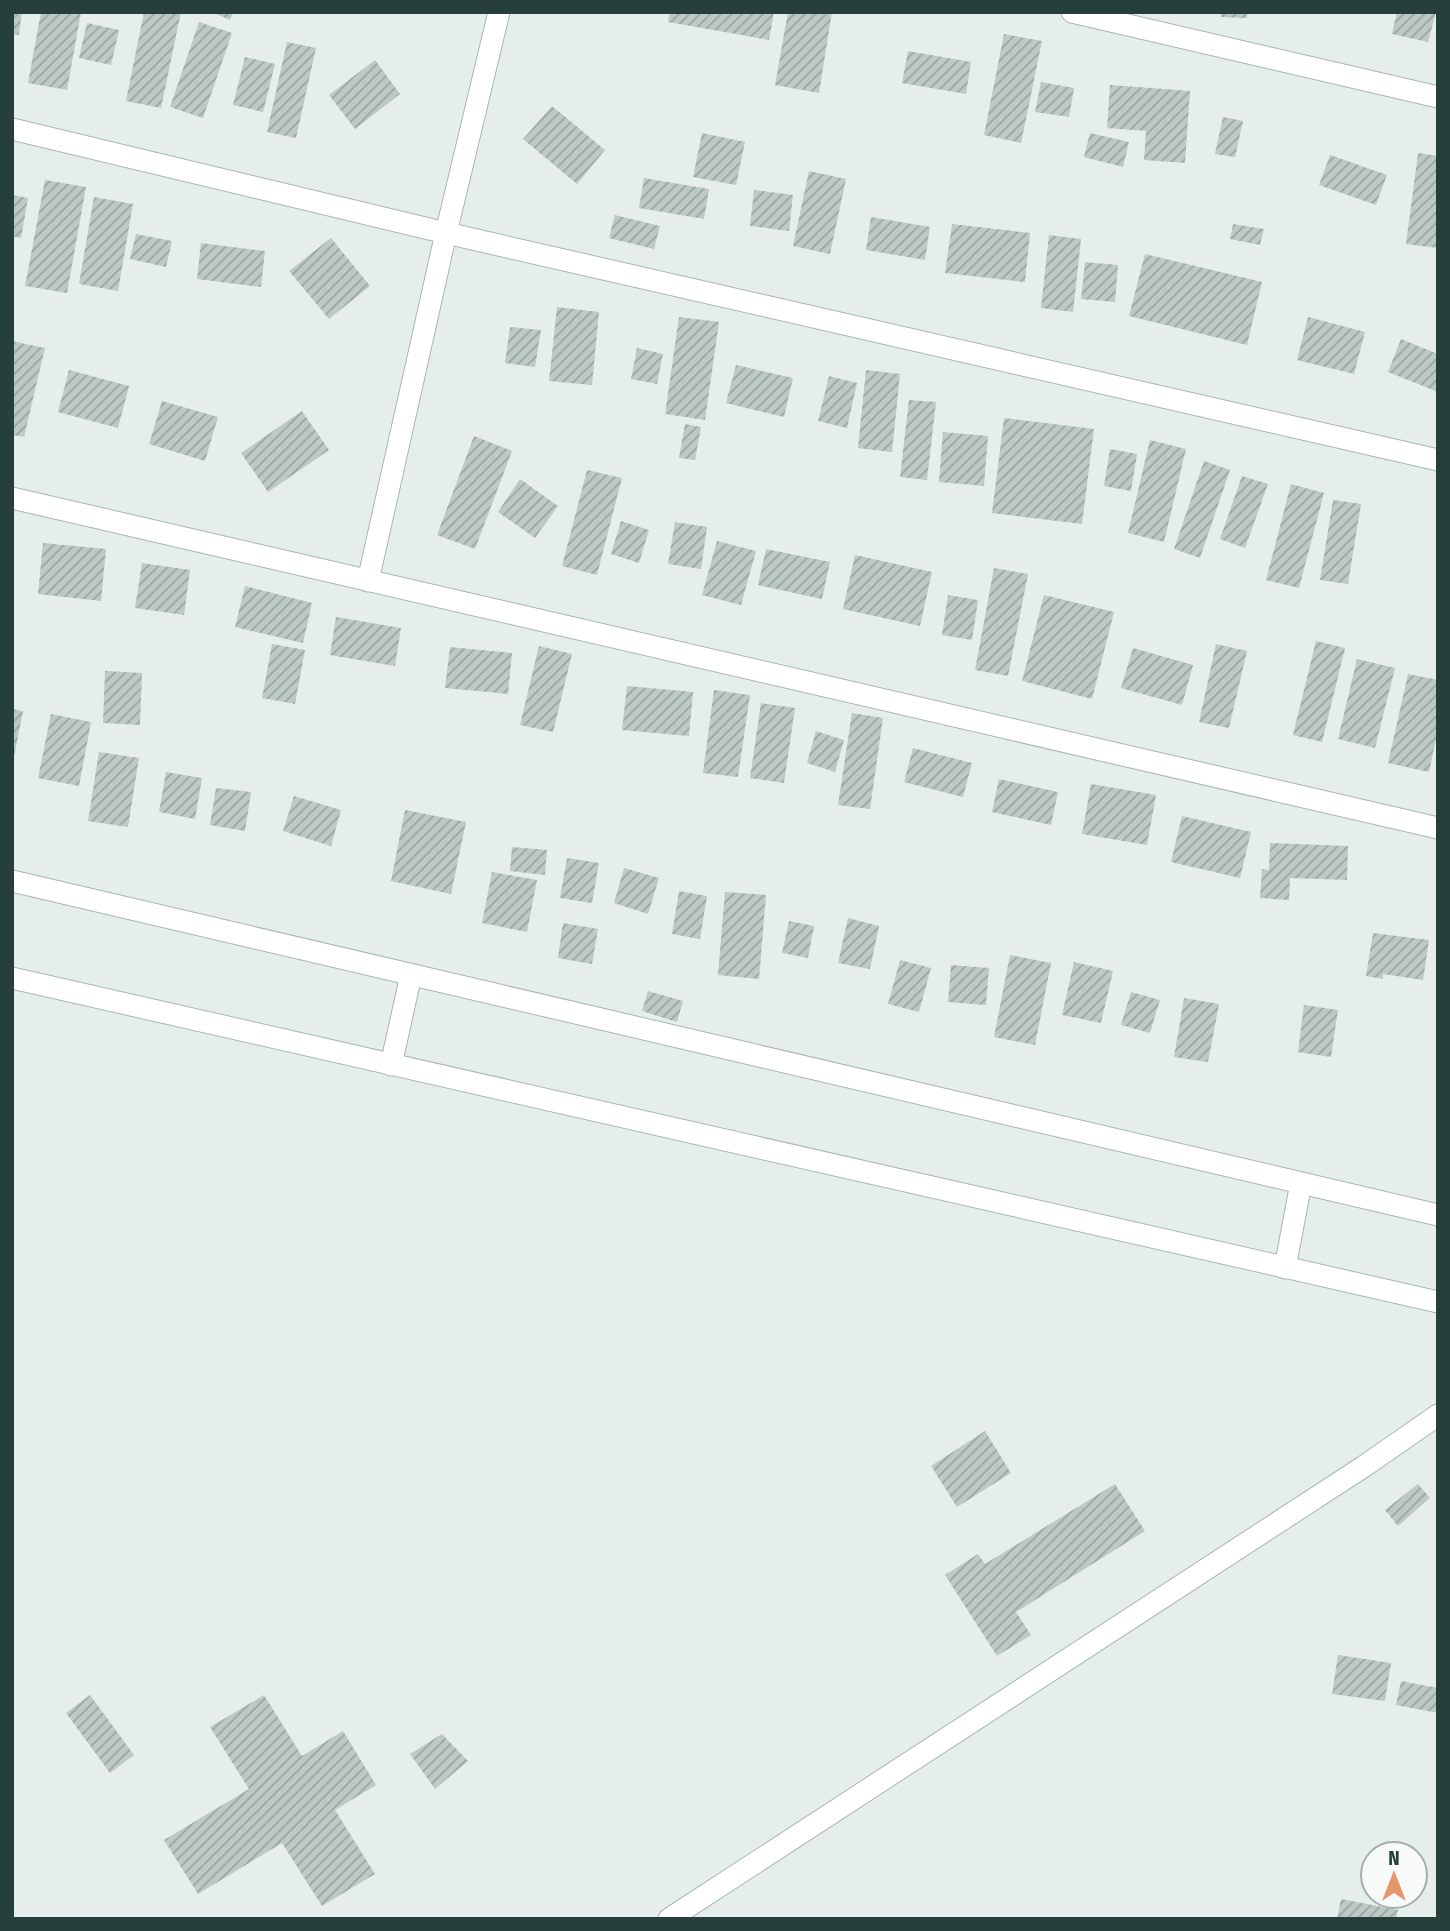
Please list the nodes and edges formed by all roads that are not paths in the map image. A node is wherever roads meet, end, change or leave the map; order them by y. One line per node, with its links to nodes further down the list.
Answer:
1 (499, 12): 5 (street)
2 (1072, 12): 3 (street)
3 (1438, 97)
4 (12, 129): 5 (street)
5 (446, 233): 6 (street); 8 (street)
6 (1438, 460)
7 (12, 498): 8 (street)
8 (368, 581): 9 (street)
9 (1438, 828)
10 (12, 881): 11 (street)
11 (411, 975): 13 (street); 14 (street)
12 (12, 978): 13 (street)
13 (391, 1065): 16 (street)
14 (1301, 1183): 15 (street); 16 (street)
15 (1438, 1215)
16 (1285, 1268): 17 (street)
17 (1438, 1302)
18 (1438, 1415): 19 (street)
19 (669, 1919)

